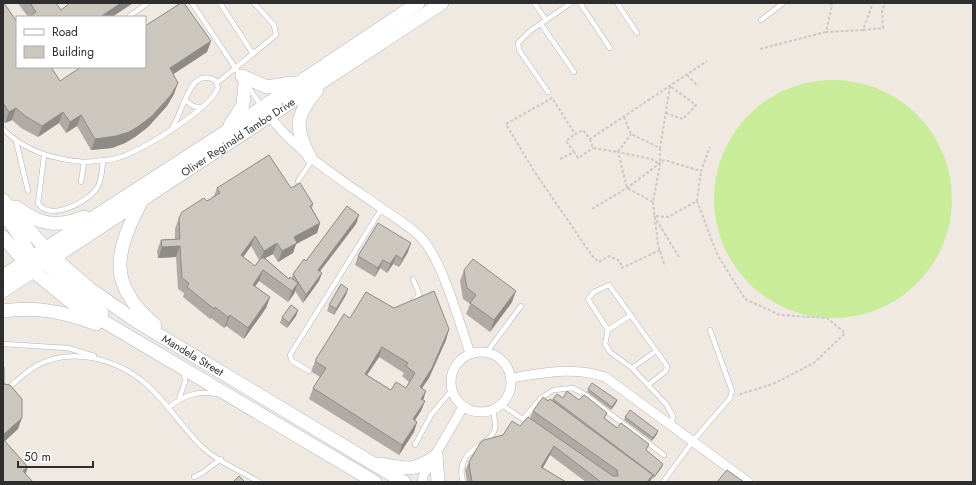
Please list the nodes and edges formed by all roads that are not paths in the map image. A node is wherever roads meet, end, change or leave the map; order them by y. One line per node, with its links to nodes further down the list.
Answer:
1 (148, 3): 12 (lane)
2 (192, 3): 20 (lane)
3 (220, 3): 18 (lane)
4 (254, 3): 18 (lane)
5 (418, 3): 23 (main road, Oliver Reginald Tambo Drive)
6 (442, 3): 21 (main road, Oliver Reginald Tambo Drive)
7 (534, 3): 13 (lane)
8 (571, 3): 13 (lane)
9 (580, 3): 17 (lane)
10 (617, 3): 16 (lane)
11 (783, 3): 14 (lane)
12 (129, 16)
13 (546, 20): 15 (lane)
14 (761, 20)
15 (541, 24): 19 (lane); 24 (lane)
16 (637, 33)
17 (610, 48)
18 (253, 54): 20 (lane)
19 (574, 72)
20 (241, 76): 22 (lane); 23 (main road); 26 (lane); 31 (main road)
21 (326, 80): 28 (main road, Oliver Reginald Tambo Drive); 34 (main road)
22 (217, 82): 25 (lane); 27 (lane)
23 (298, 82): 26 (main road, Oliver Reginald Tambo Drive)
24 (548, 92)
25 (185, 100): 27 (lane); 30 (lane)
26 (261, 106): 28 (street); 31 (main road, Oliver Reginald Tambo Drive)
27 (201, 108): 30 (lane)
28 (269, 117): 34 (street); 41 (main road, Oliver Reginald Tambo Drive)
29 (3, 129): 32 (lane)
30 (171, 130): 35 (lane)
31 (224, 133): 43 (main road, Oliver Reginald Tambo Drive)
32 (16, 141): 33 (lane); 39 (lane)
33 (44, 156): 35 (lane); 36 (lane)
34 (312, 158): 37 (lane); 42 (street)
35 (104, 160): 36 (lane)
36 (84, 162): 38 (lane)
37 (298, 181)
38 (81, 182)
39 (28, 191)
40 (3, 198): 43 (main road); 46 (main road, Mandela Street)
41 (143, 198): 46 (main road, Oliver Reginald Tambo Drive); 59 (main road)
42 (382, 208): 62 (street); 66 (lane)
43 (105, 209): 46 (main road, Oliver Reginald Tambo Drive)
44 (3, 212): 47 (main road)
45 (3, 236): 47 (main road, Mandela Street)
46 (49, 256): 47 (main road, Oliver Reginald Tambo Drive); 57 (main road); 59 (main road, Mandela Street)
47 (29, 263): 48 (main road); 50 (main road); 57 (main road, Mandela Street)
48 (3, 276)
49 (413, 279): 51 (lane)
50 (3, 291)
51 (406, 304)
52 (520, 306): 61 (lane)
53 (3, 311): 57 (main road)
54 (631, 315): 55 (lane); 55 (lane); 60 (lane)
55 (608, 330): 65 (lane)
56 (710, 330): 82 (lane)
57 (128, 336): 64 (main road, Mandela Street)
58 (3, 344): 63 (lane)
59 (184, 350): 87 (main road, Mandela Street)
60 (656, 350): 65 (lane); 68 (lane)
61 (487, 352): 62 (street); 67 (street)
62 (470, 353): 69 (street)
63 (101, 360): 70 (lane); 76 (lane)
64 (180, 365): 71 (main road, Mandela Street); 73 (lane)
65 (632, 368): 68 (lane)
66 (309, 372)
67 (511, 378): 74 (street); 81 (street)
68 (648, 385): 81 (lane)
69 (451, 391): 75 (street); 83 (lane)
70 (3, 393)
71 (231, 396): 73 (lane); 91 (main road, Mandela Street)
72 (541, 398): 77 (lane); 79 (lane); 84 (lane)
73 (179, 399): 76 (lane)
74 (502, 405): 78 (street); 79 (lane)
75 (463, 407): 78 (street); 85 (street)
76 (168, 408): 86 (lane)
77 (553, 408)
78 (493, 410): 95 (lane)
79 (523, 419): 80 (lane)
80 (529, 423)
81 (671, 425): 82 (street)
82 (693, 441): 96 (lane); 97 (street)
83 (415, 445)
84 (664, 455)
85 (436, 456): 87 (main road); 89 (street); 94 (main road)
86 (221, 459): 88 (lane); 90 (lane)
87 (373, 463): 92 (main road, Mandela Street)
88 (194, 477)
89 (423, 479): 93 (street)
90 (260, 482)
91 (375, 482)
92 (404, 482)
93 (414, 482)
94 (438, 482)
95 (463, 482)
96 (663, 482)
97 (748, 482)

